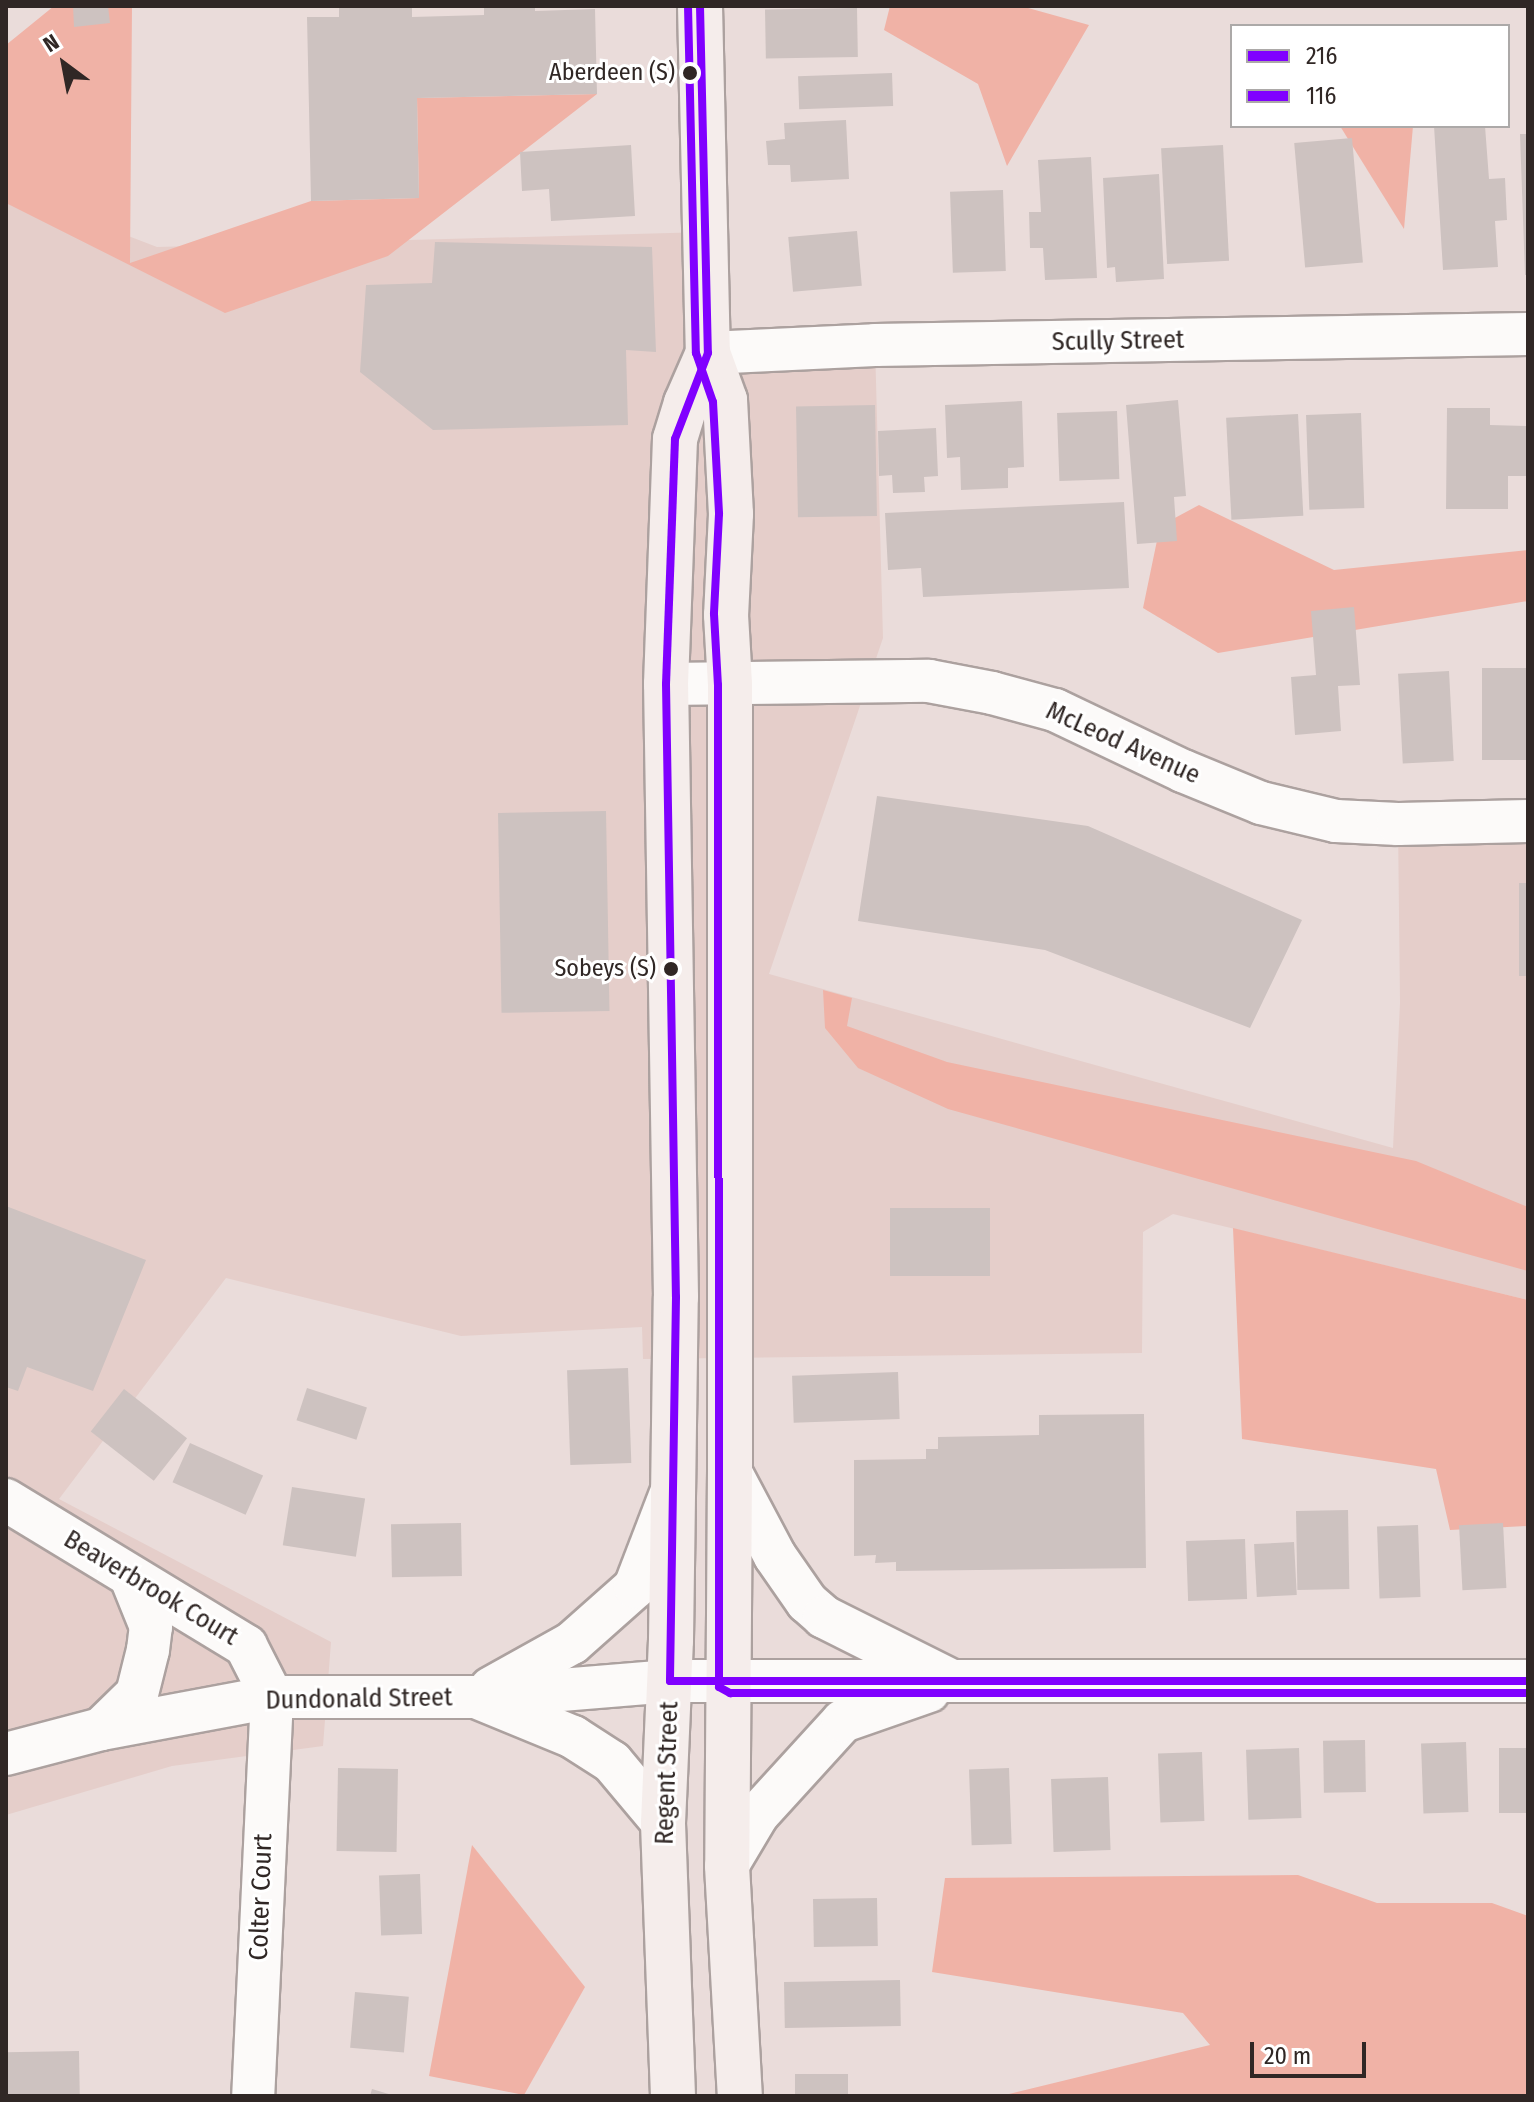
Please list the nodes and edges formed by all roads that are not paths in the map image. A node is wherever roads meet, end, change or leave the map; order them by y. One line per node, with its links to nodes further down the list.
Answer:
1 (700, 6): 3 (main road, Regent Street)
2 (1528, 334): 3 (street, Scully Street)
3 (708, 353): 4 (main road, Regent Street); 5 (main road, Regent Street)
4 (666, 684): 5 (street, McLeod Avenue); 8 (main road, Regent Street)
5 (730, 685): 6 (street, McLeod Avenue); 7 (main road, Regent Street)
6 (1528, 821)
7 (730, 1471): 12 (main road, Regent Street); 13 (street)
8 (674, 1485): 11 (main road, Regent Street); 16 (street)
9 (6, 1500): 10 (street, Beaverbrook Court)
10 (132, 1580): 15 (street, Beaverbrook Court); 17 (street)
11 (670, 1681): 12 (street, Dundonald Street); 16 (street, Dundonald Street); 19 (main road, Regent Street)
12 (730, 1681): 13 (street, Dundonald Street); 20 (main road, Regent Street)
13 (952, 1681): 14 (street, Dundonald Street); 20 (street)
14 (1528, 1681)
15 (272, 1697): 16 (street, Dundonald Street); 17 (street, Dundonald Street); 21 (street, Colter Court)
16 (476, 1697): 19 (street)
17 (101, 1729): 18 (street, Dundonald Street)
18 (6, 1754)
19 (663, 1823): 22 (main road, Regent Street)
20 (727, 1866): 23 (main road, Regent Street)
21 (253, 2096)
22 (673, 2096)
23 (740, 2096)

